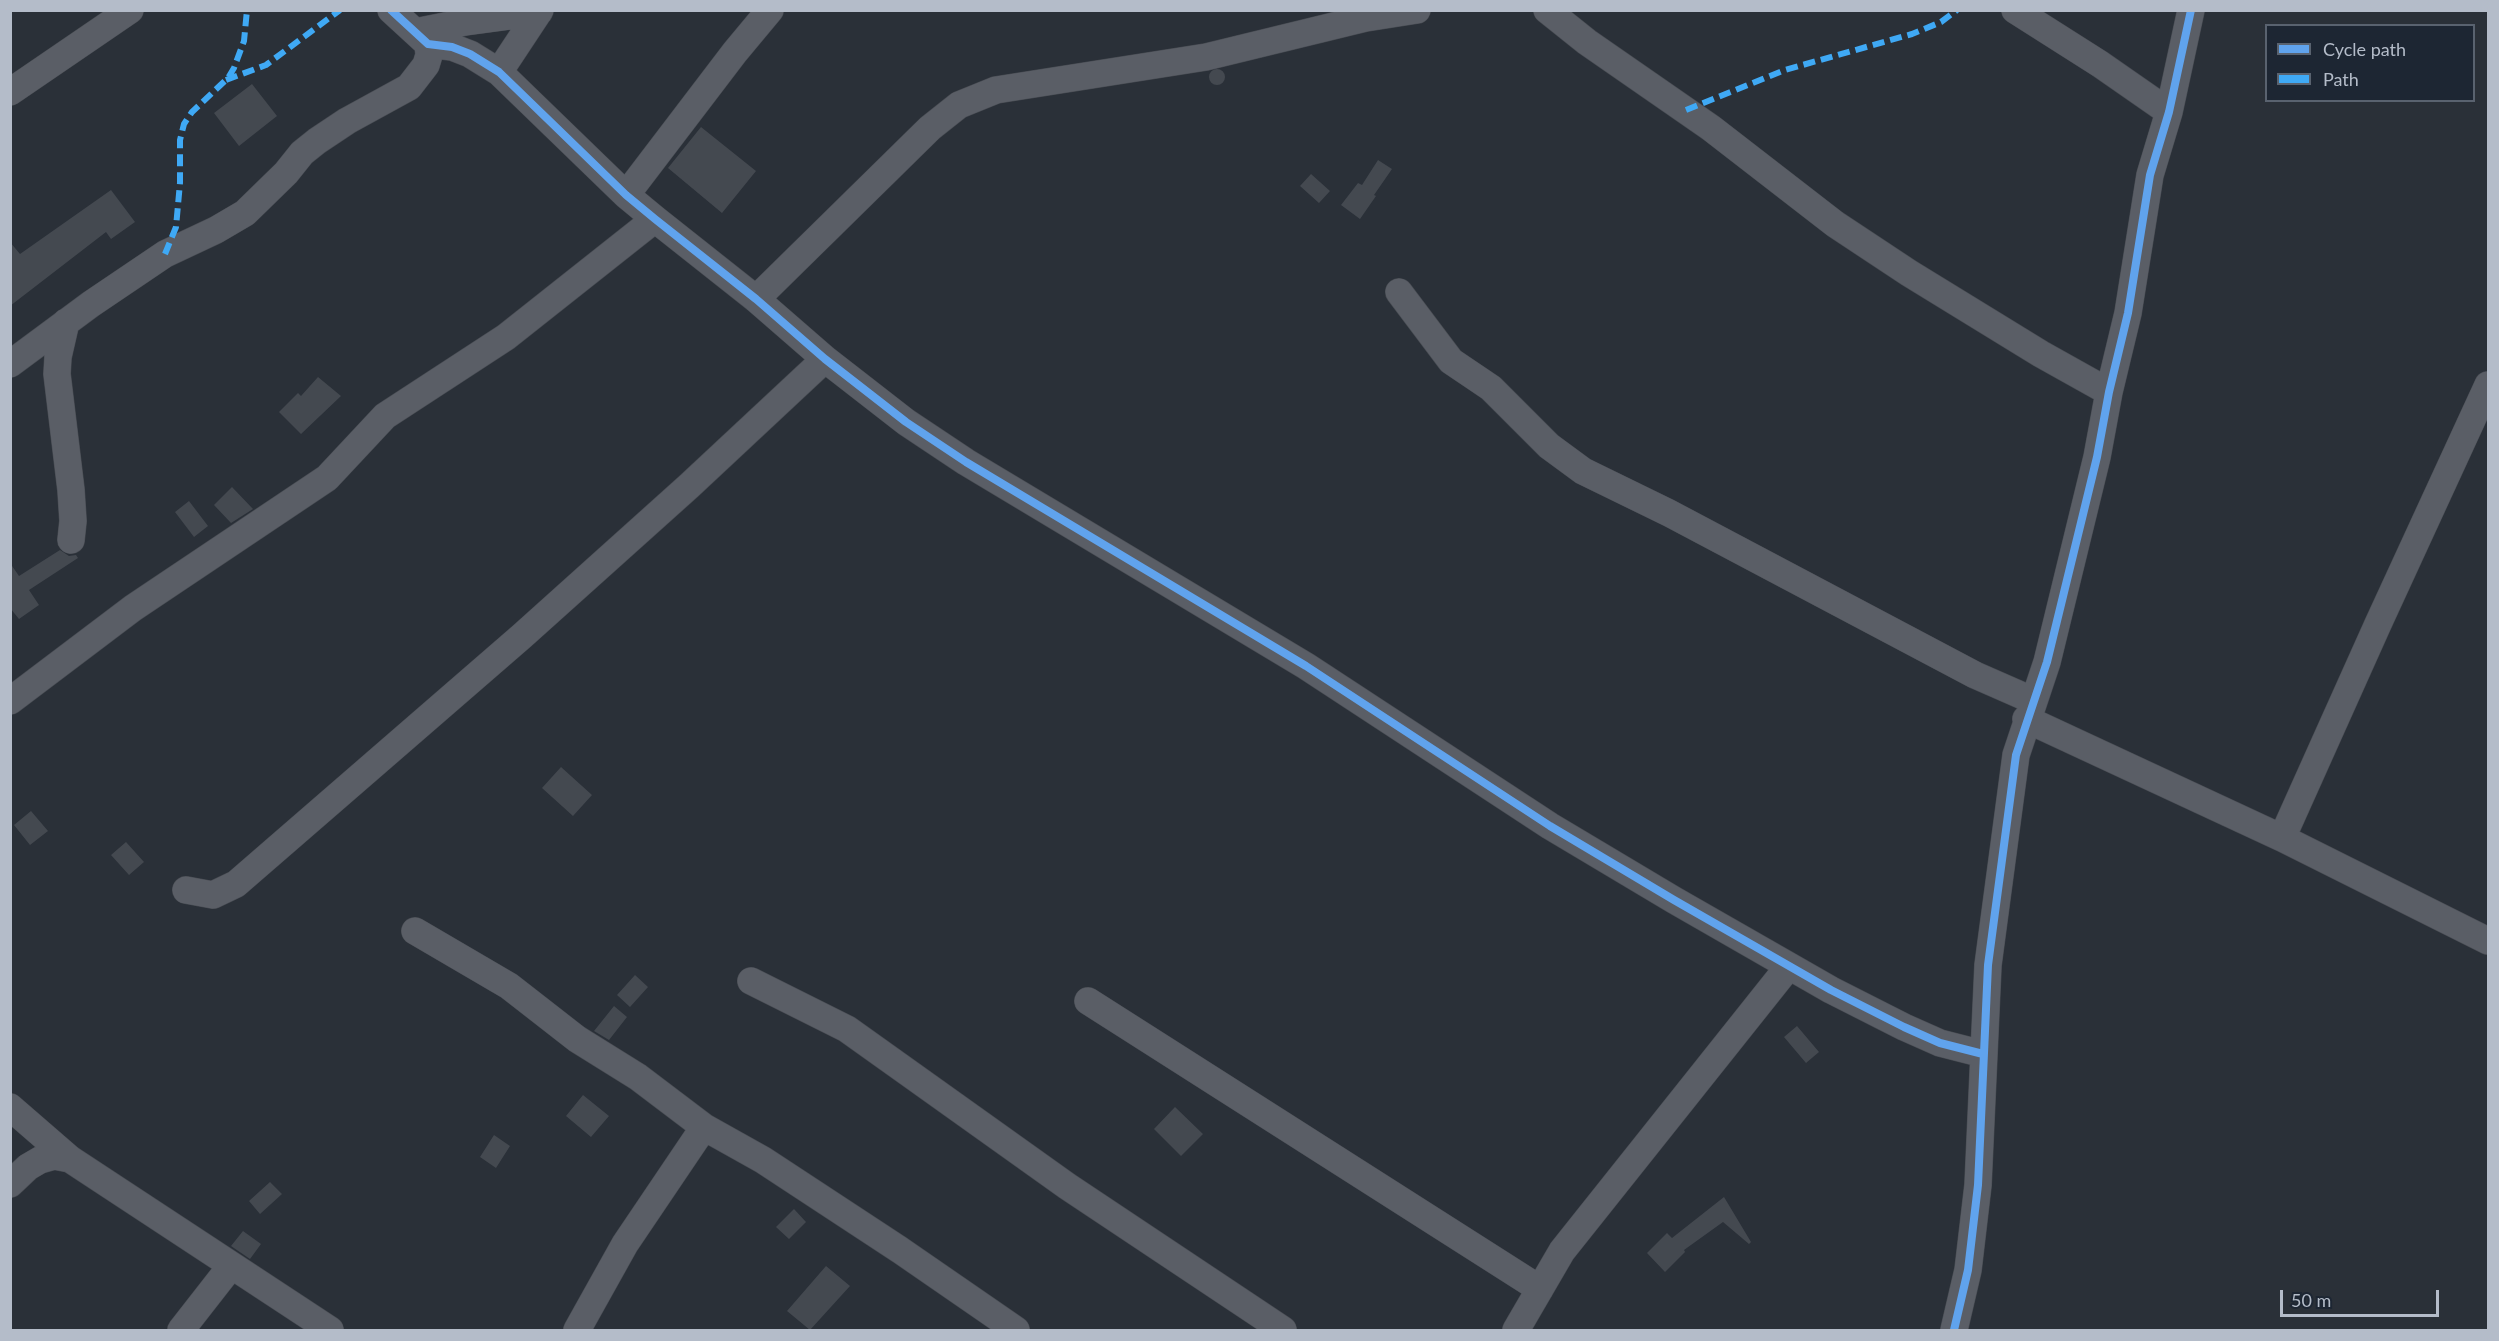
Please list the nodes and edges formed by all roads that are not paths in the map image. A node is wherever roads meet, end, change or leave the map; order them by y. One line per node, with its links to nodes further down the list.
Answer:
1 (130, 10): 11 (street)
2 (391, 10): 9 (street)
3 (770, 10): 13 (street)
4 (1417, 10): 16 (street)
5 (1547, 10): 21 (street)
6 (2015, 10): 12 (street)
7 (2191, 10): 12 (street)
8 (539, 11): 9 (street); 10 (street)
9 (422, 38): 10 (street); 17 (street)
10 (499, 72): 13 (street)
11 (10, 92)
12 (2169, 112): 21 (street)
13 (626, 195): 14 (street)
14 (655, 219): 16 (street); 23 (street)
15 (1399, 292): 24 (street)
16 (756, 299): 18 (street)
17 (66, 322): 19 (street); 22 (street)
18 (825, 359): 26 (street); 29 (street)
19 (10, 364)
20 (2488, 385): 25 (street)
21 (2109, 392): 24 (street)
22 (71, 540)
23 (10, 701)
24 (2029, 709): 25 (street); 32 (street)
25 (2282, 838): 28 (street)
26 (186, 890)
27 (415, 931): 34 (street)
28 (2488, 941)
29 (1789, 966): 32 (street); 38 (street)
30 (751, 981): 43 (street)
31 (1088, 1001): 38 (street)
32 (1983, 1054): 45 (street)
33 (10, 1107): 35 (street)
34 (704, 1127): 41 (street); 42 (street)
35 (70, 1159): 36 (street); 37 (street)
36 (10, 1184)
37 (231, 1266): 39 (street); 40 (street)
38 (1540, 1289): 44 (street)
39 (181, 1330)
40 (330, 1330)
41 (577, 1330)
42 (1016, 1330)
43 (1282, 1330)
44 (1516, 1330)
45 (1954, 1330)

